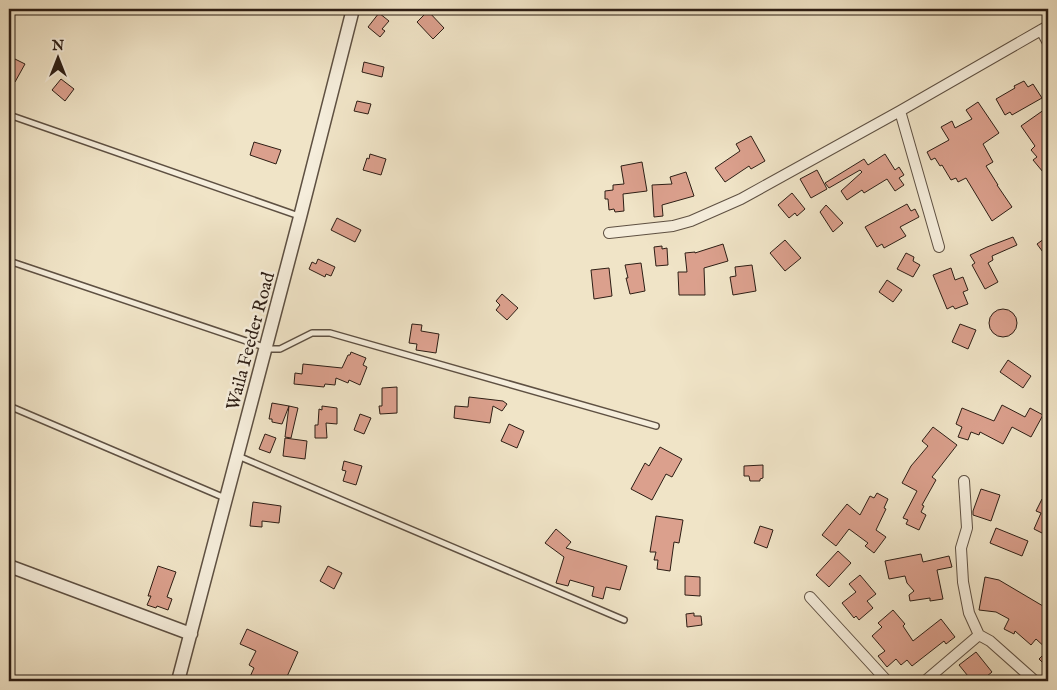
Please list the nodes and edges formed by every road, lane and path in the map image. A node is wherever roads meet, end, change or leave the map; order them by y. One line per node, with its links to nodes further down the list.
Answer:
1 (353, 9): 6 (street, Waila Feeder Road)
2 (1045, 28): 3 (street); 4 (street)
3 (1048, 43)
4 (900, 111): 7 (street); 8 (street)
5 (12, 116): 6 (lane)
6 (300, 217): 10 (street, Waila Feeder Road)
7 (609, 233)
8 (939, 247)
9 (9, 261): 10 (lane)
10 (266, 348): 12 (lane); 13 (street, Waila Feeder Road)
11 (9, 406): 15 (lane)
12 (656, 426)
13 (238, 456): 15 (street, Waila Feeder Road); 18 (lane)
14 (964, 480): 20 (street)
15 (226, 498): 19 (street, Waila Feeder Road)
16 (9, 566): 19 (street)
17 (810, 597): 22 (street)
18 (624, 620)
19 (191, 634): 21 (street, Waila Feeder Road)
20 (979, 635): 23 (street); 24 (street)
21 (178, 681)
22 (887, 681)
23 (925, 681)
24 (1035, 681)

